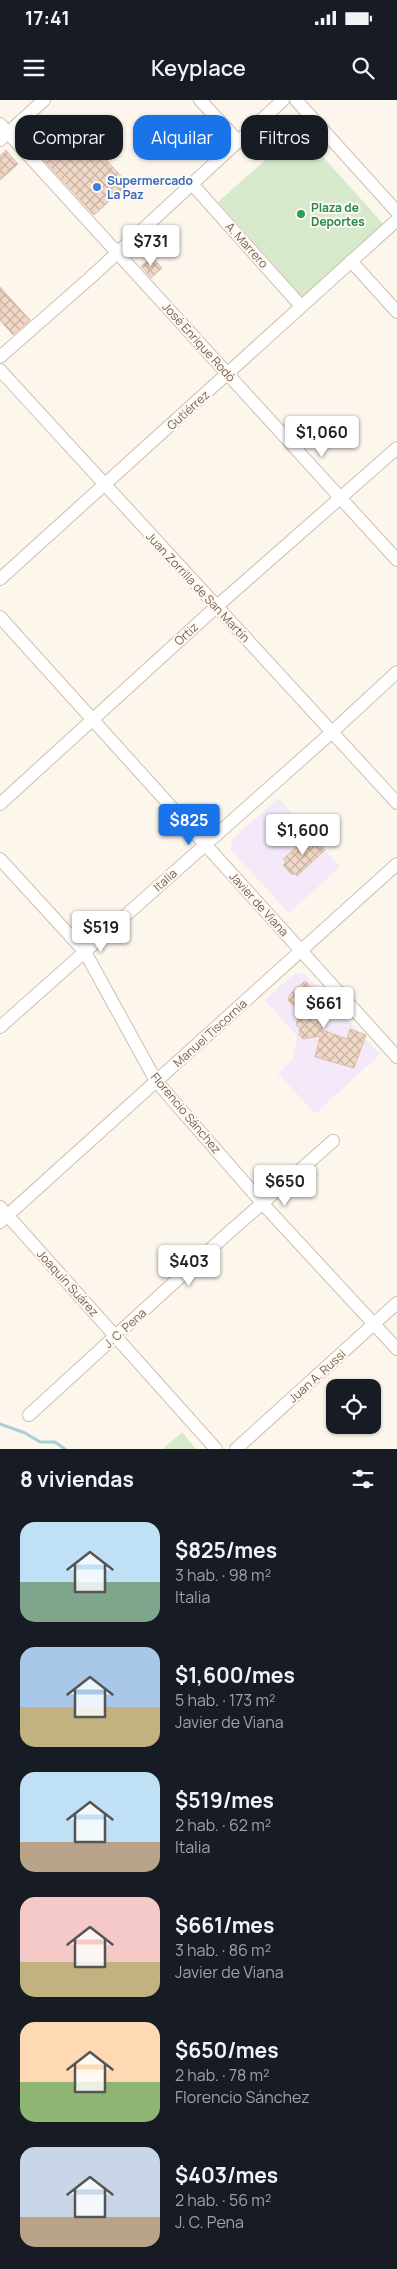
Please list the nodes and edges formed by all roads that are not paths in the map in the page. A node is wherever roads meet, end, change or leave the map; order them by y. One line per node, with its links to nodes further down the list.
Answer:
1 (44, 100): 5 (street)
2 (200, 100): 6 (street)
3 (283, 100): 6 (street)
4 (296, 100): 8 (street)
5 (3, 133): 10 (street, José Enrique Rodó)
6 (238, 141): 7 (street)
7 (192, 184): 10 (street); 12 (street, A. Marrero)
8 (397, 212)
9 (397, 220): 11 (street, Gutiérrez)
10 (118, 252): 14 (street); 16 (street, José Enrique Rodó)
11 (351, 262): 12 (street, Gutiérrez); 13 (street)
12 (301, 306): 16 (street, Gutiérrez)
13 (397, 312)
14 (0, 357)
15 (0, 370): 18 (street, Juan Zorrilla de San Martín)
16 (227, 374): 18 (street, Gutiérrez); 19 (street, José Enrique Rodó)
17 (397, 448): 19 (street, Ortiz)
18 (104, 486): 21 (street, Gutiérrez); 22 (street, Juan Zorrilla de San Martín)
19 (340, 498): 20 (street, José Enrique Rodó); 22 (street, Ortiz)
20 (397, 560)
21 (0, 579)
22 (216, 608): 25 (street, Ortiz); 26 (street, Juan Zorrilla de San Martín)
23 (0, 617): 25 (street, Javier de Viana)
24 (397, 672): 26 (street, Italia)
25 (93, 720): 28 (street, Ortiz); 29 (street, Javier de Viana)
26 (332, 733): 27 (street, Juan Zorrilla de San Martín); 29 (street, Italia)
27 (397, 803)
28 (0, 804)
29 (206, 844): 32 (street, Javier de Viana); 33 (street, Italia)
30 (0, 859): 33 (street, Florencio Sánchez)
31 (397, 864): 32 (street, Manuel Tiscornia)
32 (301, 950): 35 (street, Javier de Viana); 36 (street, Manuel Tiscornia)
33 (84, 952): 34 (street, Italia); 36 (street, Florencio Sánchez)
34 (0, 1027)
35 (397, 1058)
36 (156, 1081): 38 (street, Florencio Sánchez); 39 (street, Manuel Tiscornia)
37 (333, 1141): 38 (street, J. C. Pena)
38 (263, 1204): 41 (street, Florencio Sánchez); 42 (street, J. C. Pena)
39 (2, 1215): 42 (street, Joaquín Suárez)
40 (397, 1303): 41 (street, Juan A. Russi)
41 (374, 1324): 43 (street, Florencio Sánchez); 46 (street, Juan A. Russi)
42 (116, 1336): 44 (street, J. C. Pena); 45 (street, Joaquín Suárez)
43 (397, 1348)
44 (29, 1415)
45 (216, 1449)
46 (236, 1449)

